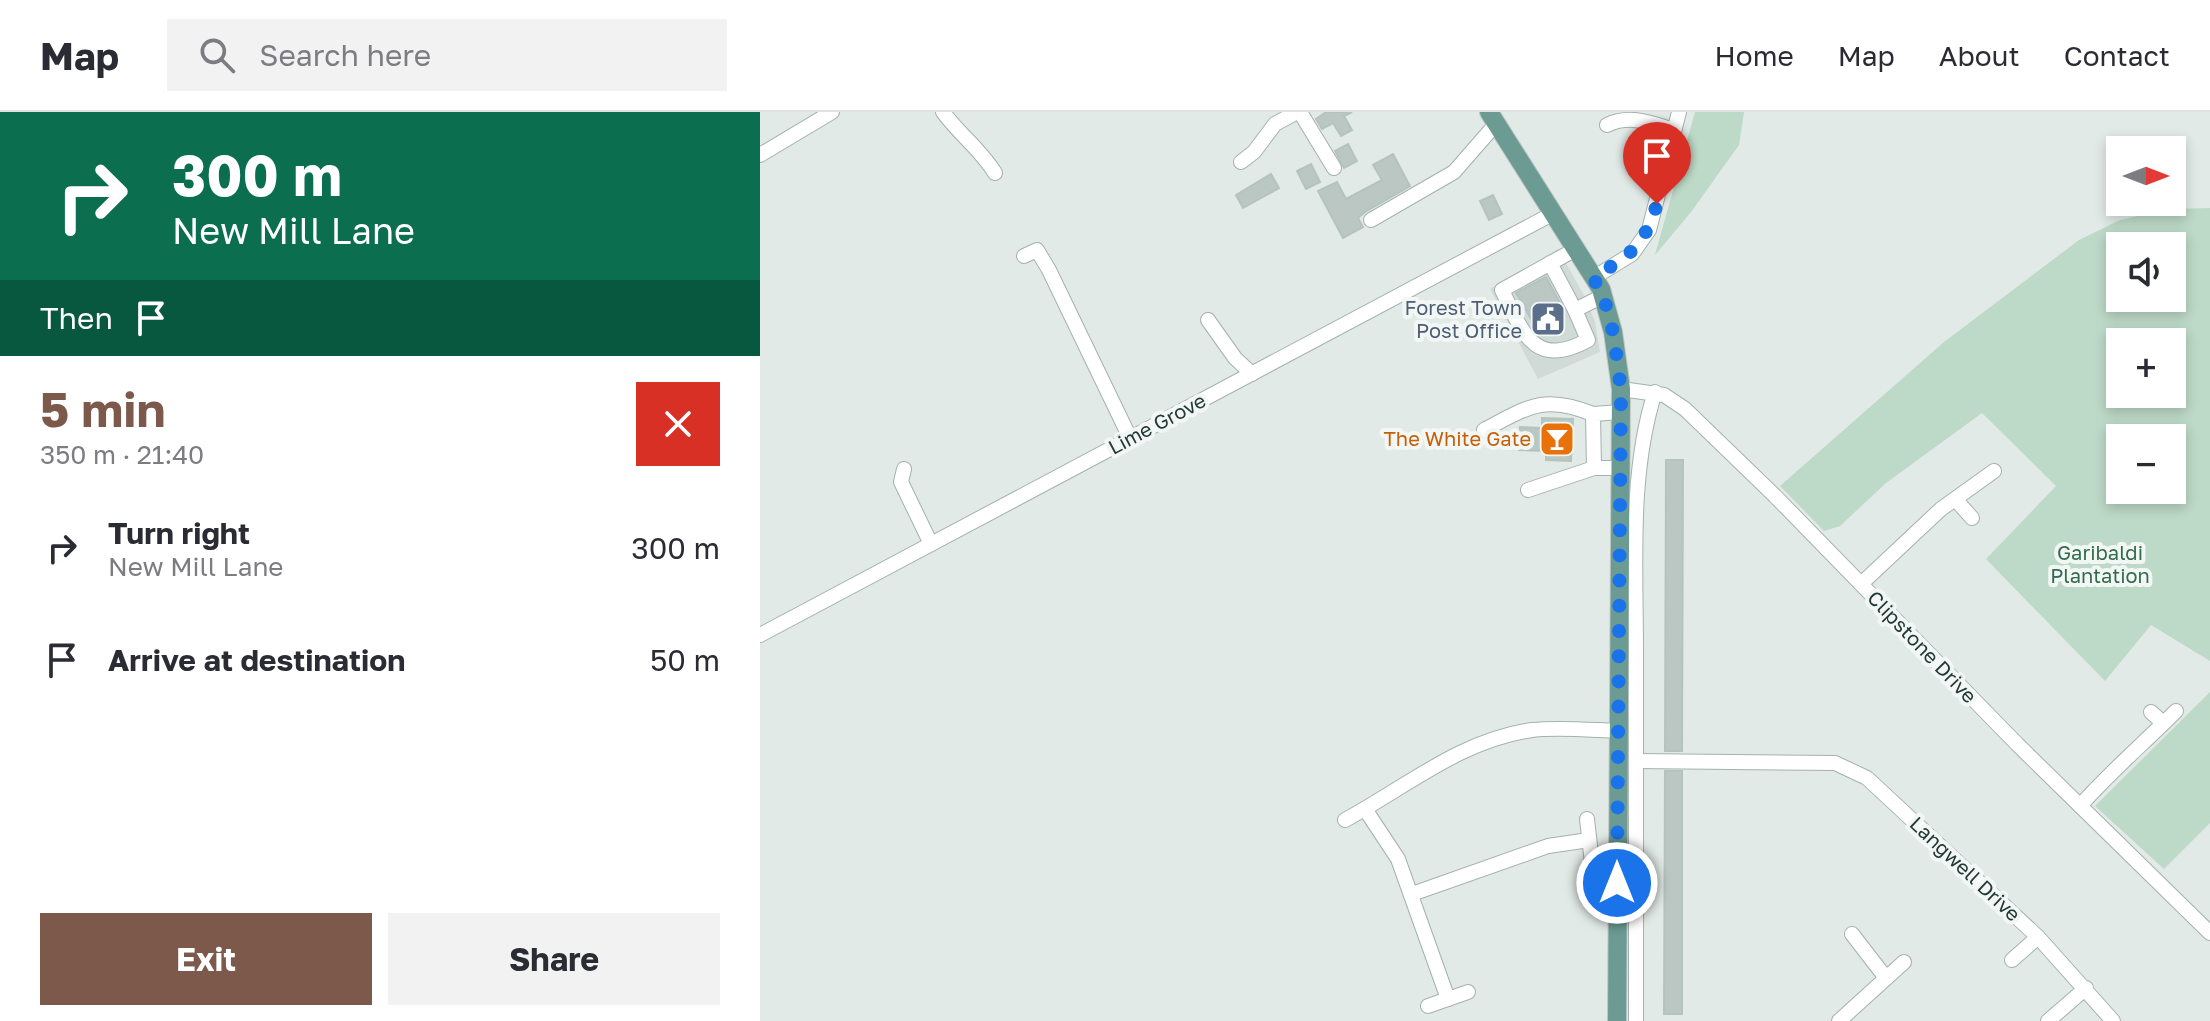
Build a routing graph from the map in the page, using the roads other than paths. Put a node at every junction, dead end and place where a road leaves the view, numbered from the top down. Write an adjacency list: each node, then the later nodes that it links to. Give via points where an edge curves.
1 (832, 112): 8 (street)
2 (943, 112): 11 (street)
3 (1298, 112): 9 (street, via 1275,124); 10 (street)
4 (1679, 112): 7 (street)
5 (1492, 118): 12 (main road); 13 (street, via 1454,172)
6 (1607, 125): 7 (street, via 1631,119)
7 (1674, 130): 17 (street, via 1649,230 1632,254)
8 (760, 155)
9 (1241, 162)
10 (1334, 168)
11 (995, 173)
12 (1554, 213): 14 (main road); 21 (street, Lime Grove)
13 (1371, 220)
14 (1576, 249): 16 (street); 17 (main road)
15 (1024, 256): 27 (street, via 1037,250 1049,270)
16 (1550, 263): 19 (street); 19 (street, via 1502,290 1511,309 1537,345 1553,353 1588,340)
17 (1593, 278): 18 (main road)
18 (1603, 296): 19 (street); 22 (main road)
19 (1575, 310)
20 (1208, 320): 21 (street)
21 (1252, 374): 27 (street, Lime Grove)
22 (1621, 389): 23 (street, Clipstone Drive); 24 (main road)
23 (1655, 392): 36 (street, Clipstone Drive, via 1685,409); 42 (street, via 1639,464)
24 (1621, 412): 25 (street); 29 (main road)
25 (1593, 414): 26 (street, via 1543,403); 28 (street)
26 (1484, 430)
27 (1130, 438): 35 (street, Lime Grove)
28 (1594, 468): 29 (street); 32 (street)
29 (1620, 468): 41 (main road)
30 (904, 469): 35 (street, via 901,482)
31 (1994, 471): 33 (street)
32 (1528, 490)
33 (1956, 500): 34 (street); 36 (street)
34 (1972, 518)
35 (931, 544): 37 (street, Lime Grove)
36 (1861, 584): 43 (street, Clipstone Drive)
37 (760, 635)
38 (2176, 711): 40 (street)
39 (2151, 712): 40 (street)
40 (2163, 723): 43 (street)
41 (1618, 731): 44 (street, via 1544,729 1507,736 1451,756); 60 (main road)
42 (1636, 761): 52 (street, Langwell Drive, via 1835,763 1867,778); 61 (street)
43 (2080, 806): 50 (street, Clipstone Drive)
44 (1365, 809): 46 (street); 49 (street, via 1398,859)
45 (1587, 819): 47 (street)
46 (1345, 820)
47 (1589, 840): 48 (street); 49 (street, via 1548,846)
48 (1594, 881)
49 (1412, 894): 58 (street)
50 (2208, 926)
51 (1852, 934): 55 (street)
52 (2038, 937): 53 (street); 56 (street, Langwell Drive)
53 (2012, 960)
54 (1904, 962): 55 (street)
55 (1886, 978): 62 (street)
56 (2086, 988): 63 (street); 64 (street, Langwell Drive)
57 (1468, 992): 58 (street)
58 (1448, 999): 59 (street)
59 (1428, 1006)
60 (1617, 1021)
61 (1636, 1021)
62 (1839, 1021)
63 (2048, 1021)
64 (2113, 1021)

